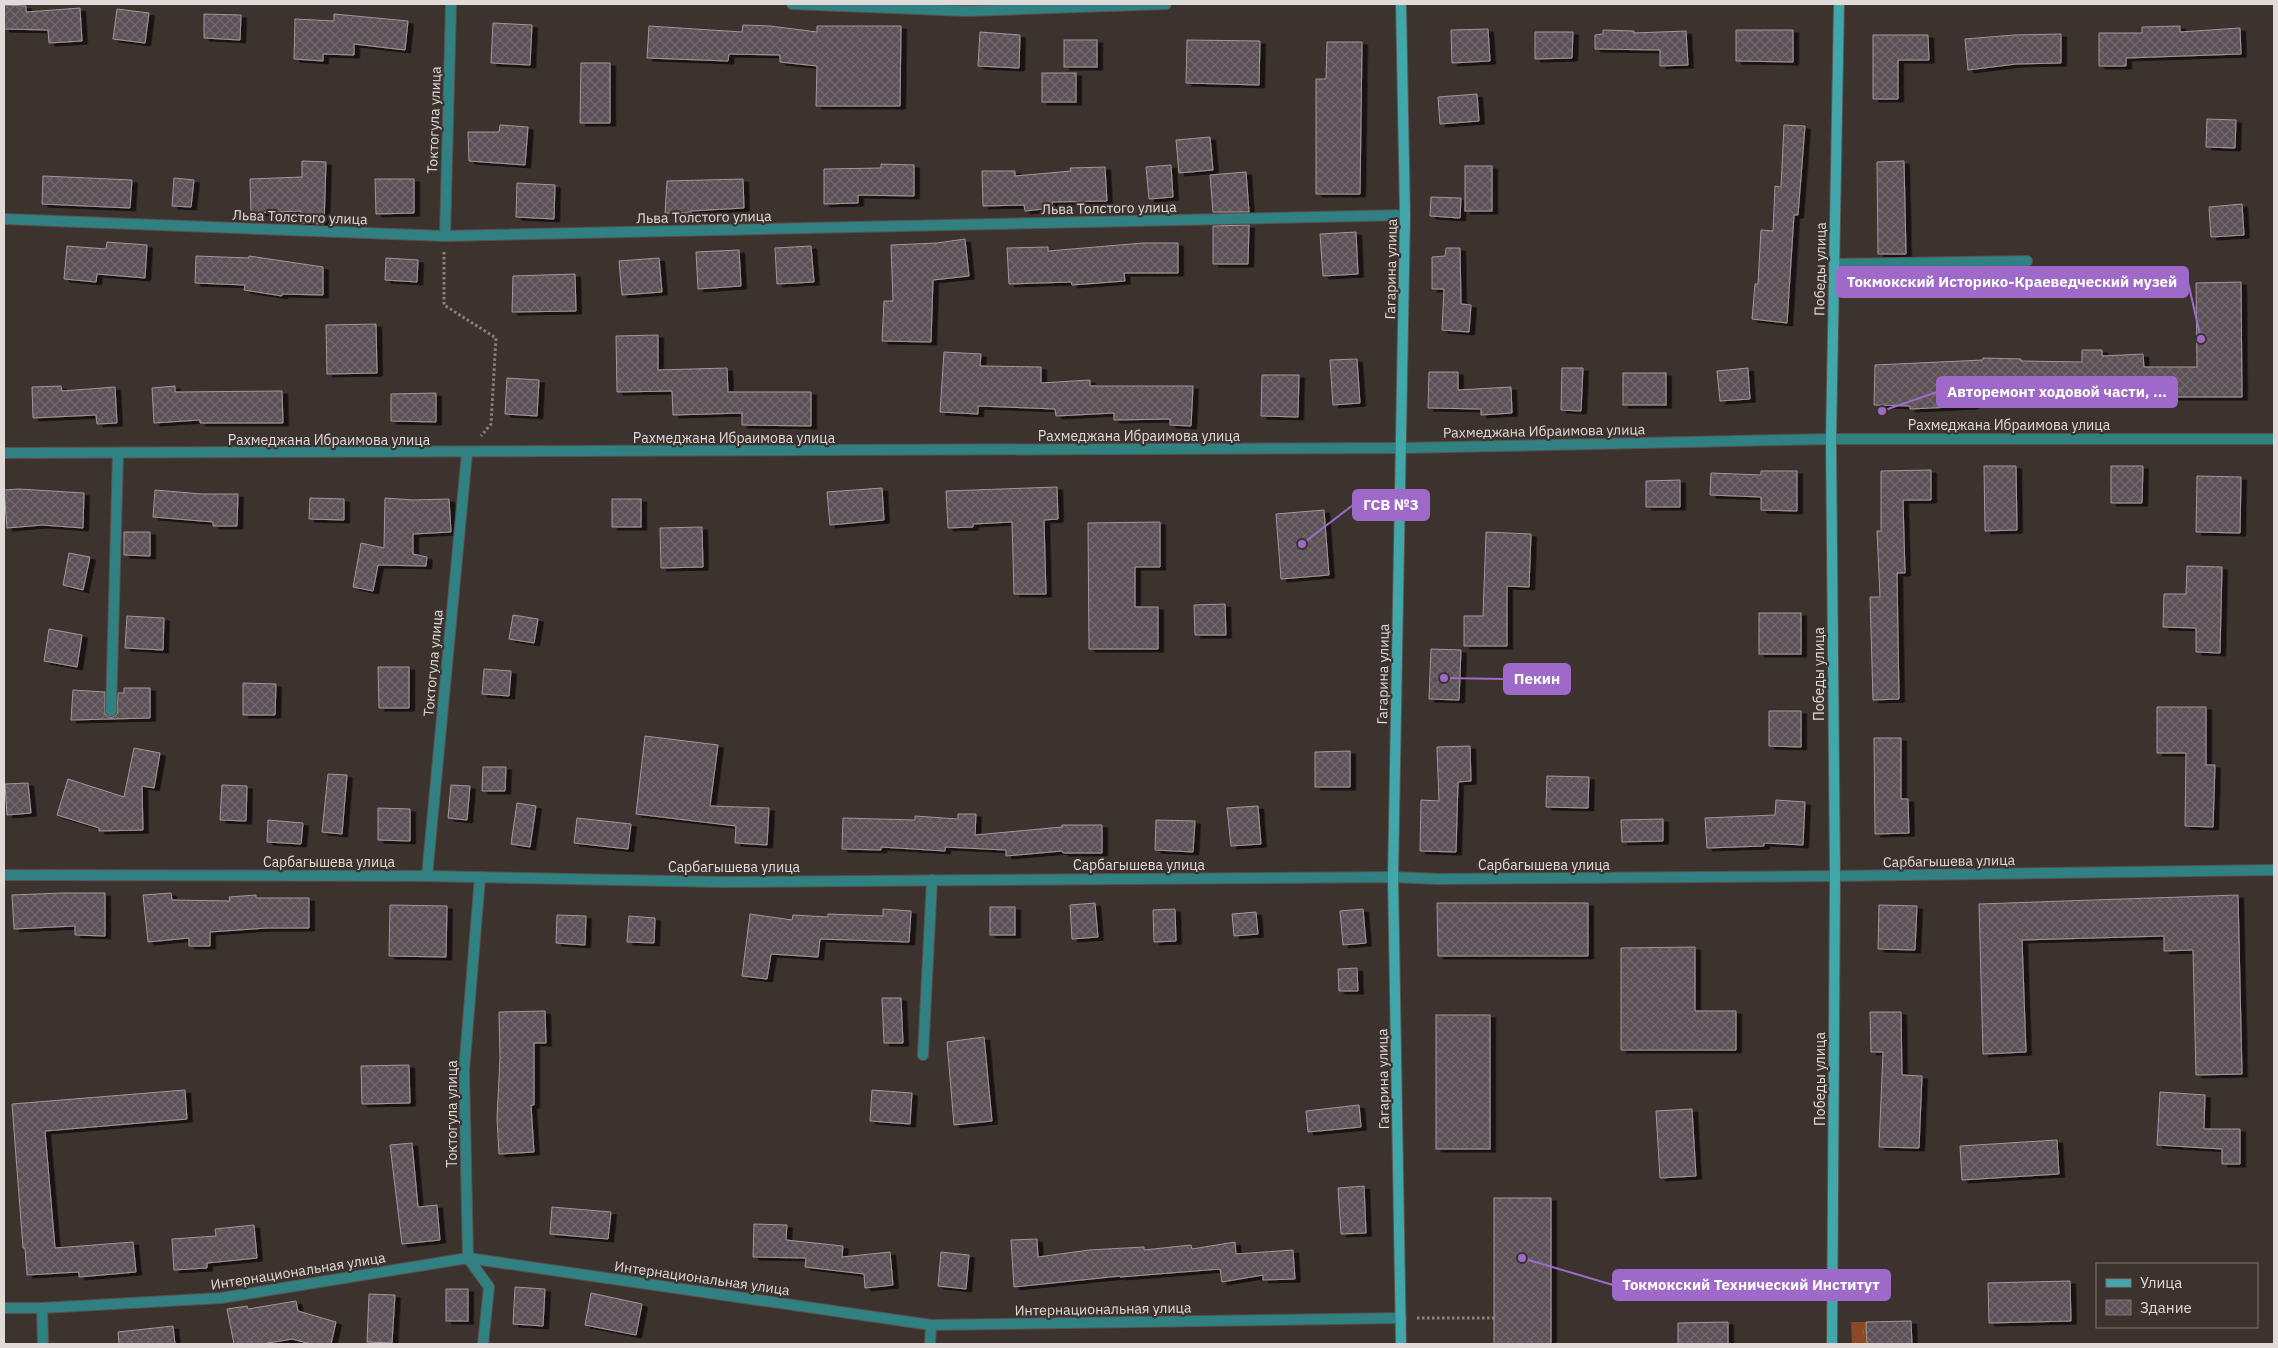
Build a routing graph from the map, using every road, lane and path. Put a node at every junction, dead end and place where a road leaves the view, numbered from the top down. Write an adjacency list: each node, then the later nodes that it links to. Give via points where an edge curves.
1 (451, 4): 8 (street, Токтогула улица)
2 (792, 4): 3 (street, via 967,11)
3 (1166, 4)
4 (1401, 4): 6 (main road, Гагарина улица)
5 (1839, 4): 10 (main road, Победы улица)
6 (1405, 215): 8 (street, Льва Толстого улица); 13 (main road, Гагарина улица)
7 (4, 219): 8 (street, Льва Толстого улица)
8 (445, 236): 14 (path, via 444,305 496,338 491,424)
9 (2027, 261): 10 (street)
10 (1834, 264): 11 (main road, Победы улица)
11 (1831, 439): 12 (street, Рахмеджана Ибраимова улица); 13 (street, Рахмеджана Ибраимова улица); 21 (main road, Победы улица)
12 (2274, 440)
13 (1401, 448): 14 (street, Рахмеджана Ибраимова улица); 22 (main road, Гагарина улица)
14 (466, 453): 16 (street, Рахмеджана Ибраимова улица); 20 (street, Токтогула улица)
15 (4, 454): 16 (street, Рахмеджана Ибраимова улица)
16 (118, 454): 17 (street)
17 (111, 711)
18 (2274, 870): 21 (street, Сарбагышева улица)
19 (4, 875): 20 (street, Сарбагышева улица)
20 (427, 876): 23 (street, Сарбагышева улица)
21 (1835, 876): 22 (street, Сарбагышева улица); 36 (main road, Победы улица)
22 (1393, 877): 24 (street, Сарбагышева улица); 29 (main road, Гагарина улица)
23 (480, 878): 24 (street, Сарбагышева улица, via 722,882); 26 (street, Токтогула улица, via 464,1071)
24 (932, 880): 25 (street)
25 (923, 1055)
26 (468, 1258): 28 (street, Интернациональная улица, via 221,1298); 31 (street, Интернациональная улица); 33 (street, via 489,1287)
27 (4, 1308): 28 (street, Интернациональная улица)
28 (42, 1308): 32 (street)
29 (1400, 1318): 30 (path); 31 (street, Интернациональная улица); 35 (main road, Гагарина улица)
30 (1494, 1318)
31 (931, 1325): 34 (street)
32 (43, 1344)
33 (483, 1344)
34 (930, 1344)
35 (1401, 1344)
36 (1832, 1344)

